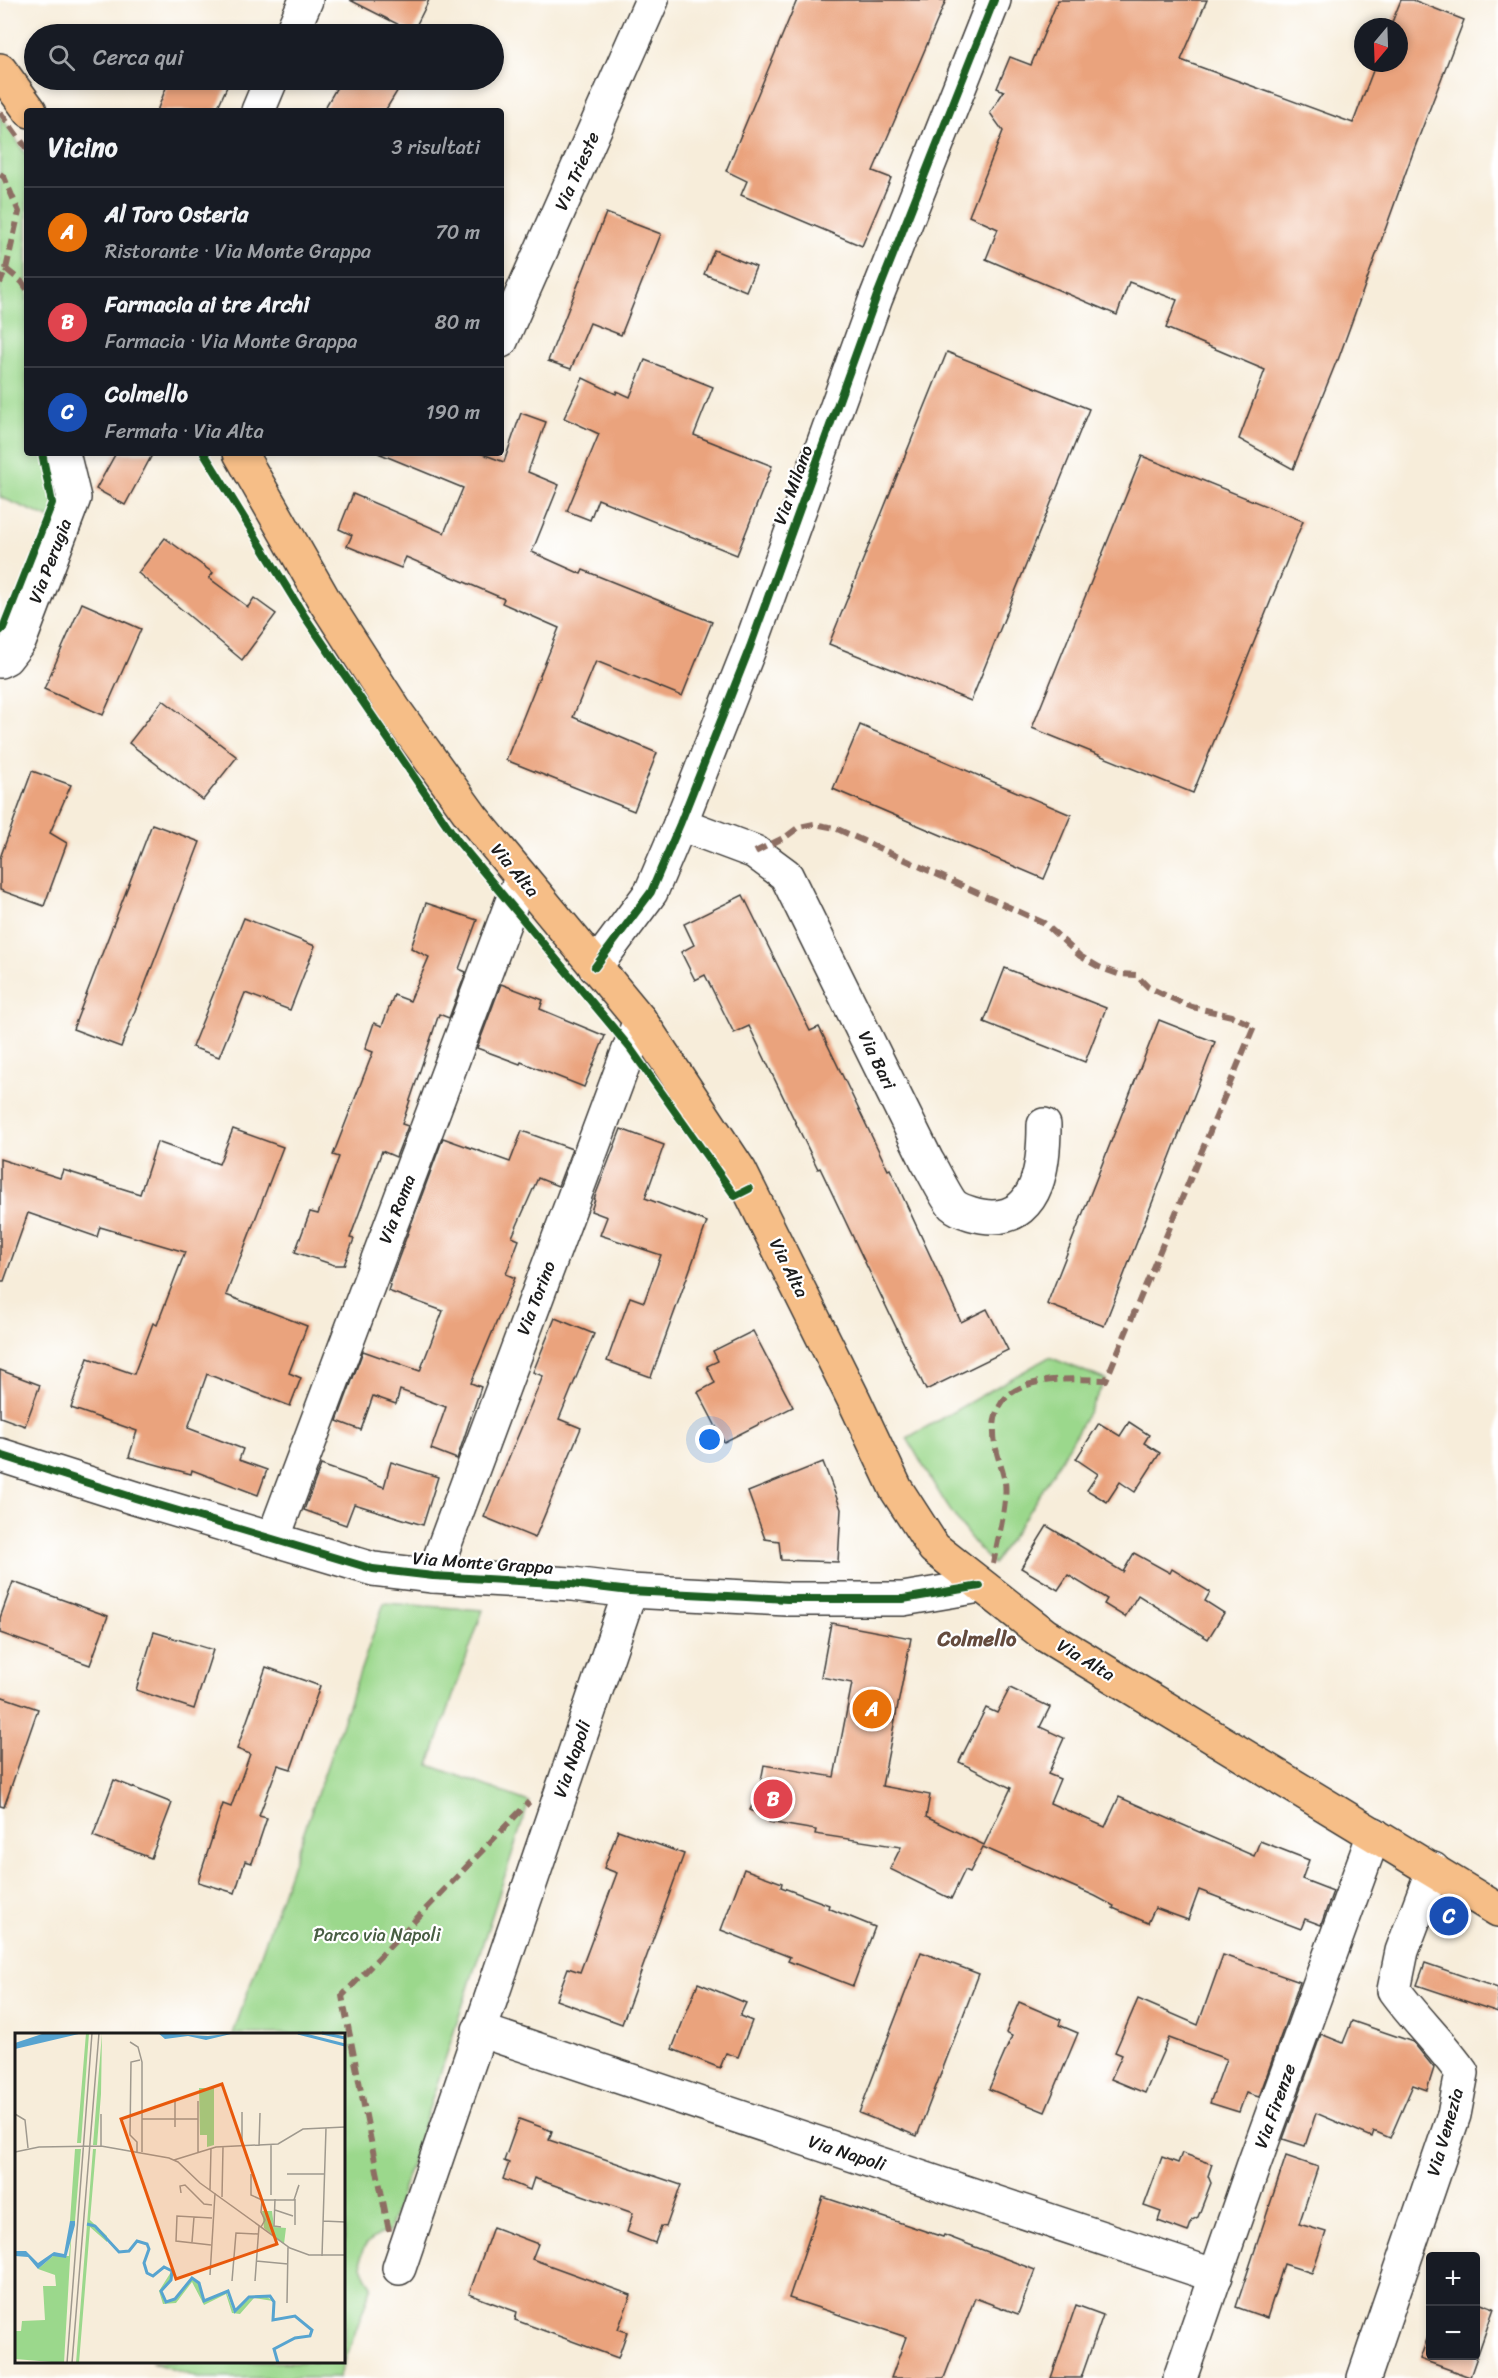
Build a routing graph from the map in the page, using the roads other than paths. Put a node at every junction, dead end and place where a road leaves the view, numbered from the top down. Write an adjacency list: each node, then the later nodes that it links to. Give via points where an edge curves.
1 (306, 0): 4 (street)
2 (652, 0): 9 (street, Via Trieste)
3 (994, 0): 13 (street, Via Milano, via 876,298 750,648)
4 (295, 24)
5 (0, 70): 7 (main road)
6 (267, 90): 8 (street)
7 (28, 108)
8 (259, 108)
9 (504, 334)
10 (64, 456): 12 (street, Via Perugia, via 74,498 20,639)
11 (242, 456): 14 (main road, Via Alta, via 324,600 394,709)
12 (0, 661)
13 (680, 824): 15 (street, Via Milano, via 651,892); 17 (street, Via Bari, via 755,852 786,876 927,1161 953,1205 981,1217 1000,1217 1018,1210 1036,1188 1044,1155)
14 (521, 878): 15 (main road, Via Alta); 19 (street, Via Roma)
15 (595, 967): 16 (main road, Via Alta)
16 (640, 1020): 20 (street, Via Torino); 21 (main road, Via Alta, via 740,1171 896,1489 934,1548)
17 (1044, 1125)
18 (0, 1455): 19 (street, Via Monte Grappa)
19 (273, 1539): 20 (street, Via Monte Grappa, via 373,1569)
20 (433, 1576): 22 (street, Via Monte Grappa)
21 (980, 1586): 22 (street, Via Monte Grappa, via 903,1599 787,1599); 23 (main road, Via Alta, via 1045,1635)
22 (630, 1591): 26 (street, Via Napoli)
23 (1374, 1834): 24 (main road, Via Alta); 28 (street, Via Firenze)
24 (1433, 1869): 25 (main road, Via Alta); 30 (street, Via Venezia, via 1402,1951 1394,1990 1462,2073 1454,2115)
25 (1498, 1910)
26 (479, 2030): 27 (street, Via Napoli); 28 (street, Via Napoli)
27 (399, 2268)
28 (1216, 2276): 29 (street, Via Firenze)
29 (1180, 2378)
30 (1364, 2378)

